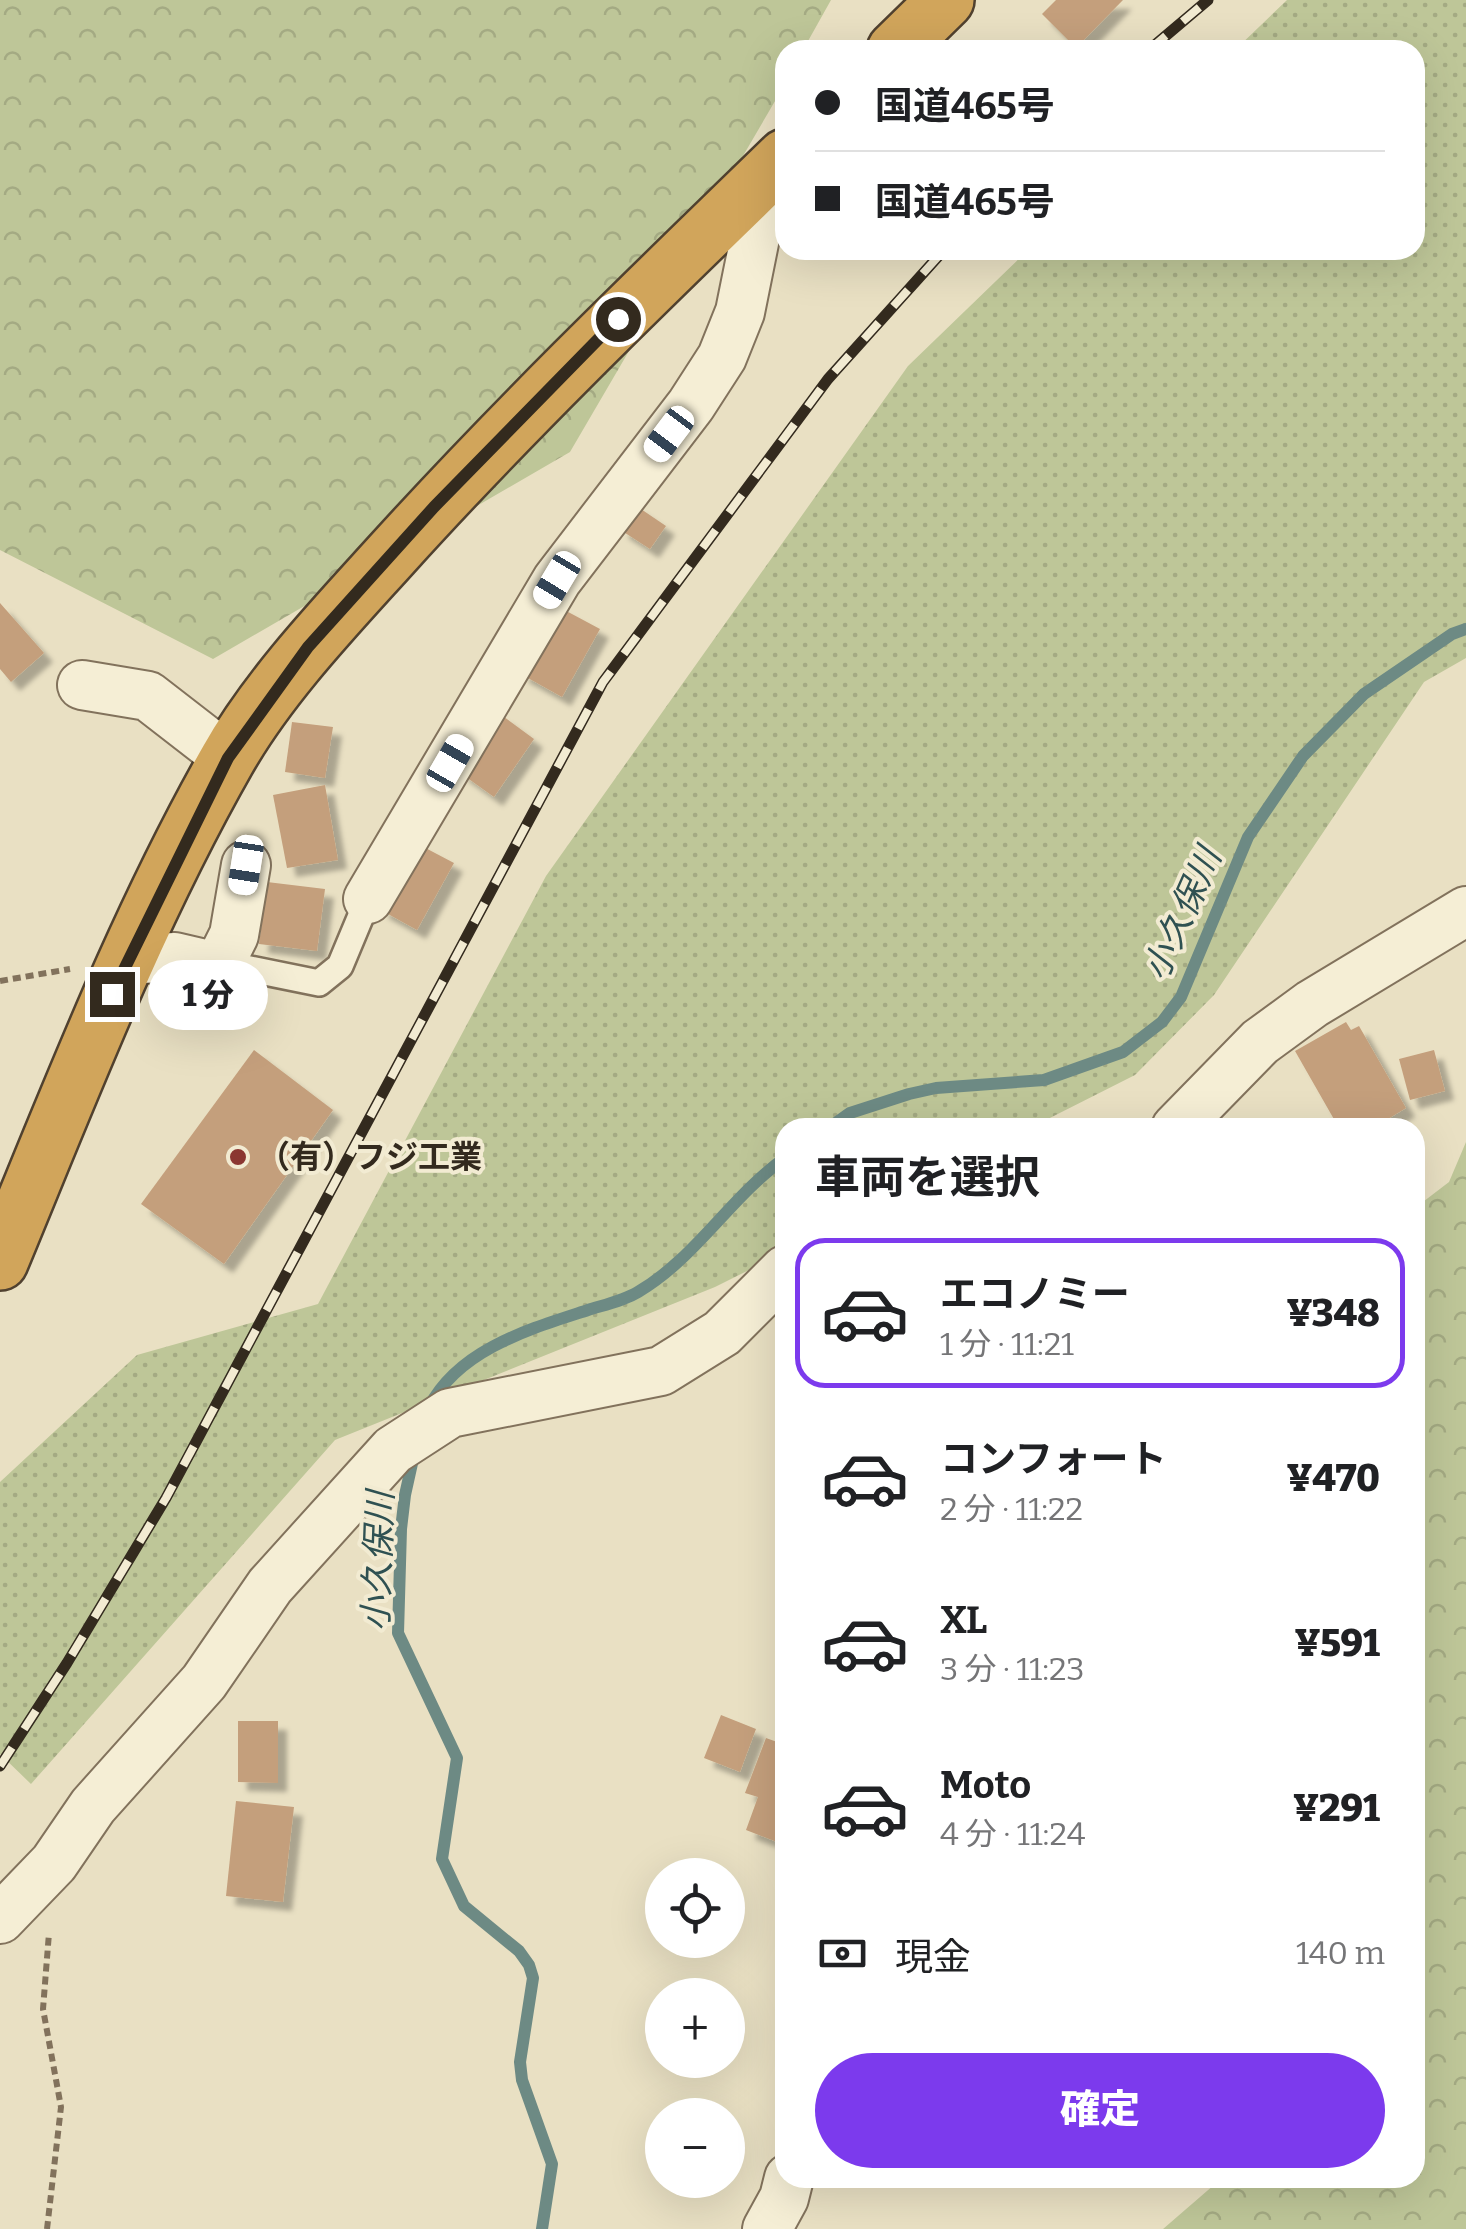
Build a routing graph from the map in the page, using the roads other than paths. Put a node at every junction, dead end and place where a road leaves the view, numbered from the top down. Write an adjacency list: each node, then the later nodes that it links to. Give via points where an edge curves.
1 (946, 0): 2 (highway)
2 (905, 40)
3 (775, 167): 6 (highway, via 434,507 308,647)
4 (775, 173): 8 (street, via 722,357 557,580)
5 (82, 685): 6 (street, via 148,696)
6 (228, 758): 10 (highway)
7 (246, 865): 11 (street, via 234,935)
8 (368, 899): 11 (lane, via 340,966 319,983)
9 (1466, 911): 12 (street, via 1312,1004)
10 (126, 960): 11 (street); 13 (highway)
11 (220, 963)
12 (1179, 1118)
13 (0, 1262)
14 (775, 1280): 15 (street, via 722,1333 661,1370 450,1412 392,1450 270,1586 204,1682)
15 (0, 1919)
16 (786, 2188): 17 (street)
17 (767, 2229)

